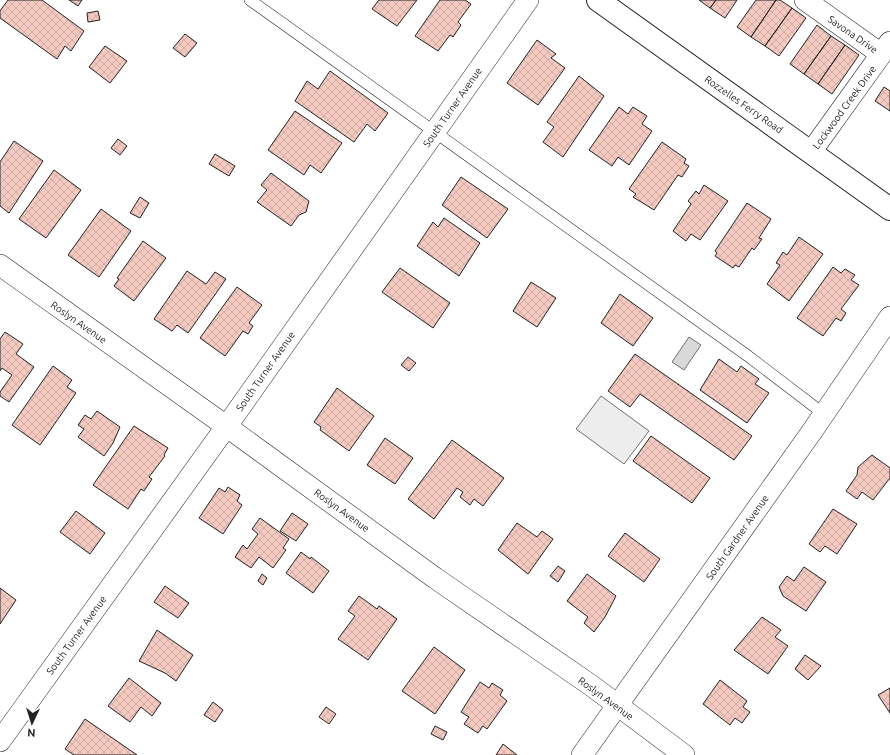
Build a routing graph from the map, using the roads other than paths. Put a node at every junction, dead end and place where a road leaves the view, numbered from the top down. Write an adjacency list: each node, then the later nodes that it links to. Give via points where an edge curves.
1 (250, 0): 6 (lane)
2 (528, 0): 6 (street, South Turner Avenue)
3 (598, 0): 7 (street, Rozzelles Ferry Road)
4 (805, 0): 5 (street, Savona Drive)
5 (886, 48): 7 (street, Lockwood Creek Drive)
6 (434, 132): 11 (lane); 12 (street, South Turner Avenue)
7 (812, 152): 8 (street, Rozzelles Ferry Road)
8 (890, 209)
9 (0, 266): 12 (street, Roslyn Avenue)
10 (890, 316): 11 (street, South Gardner Avenue)
11 (824, 414): 13 (street, South Gardner Avenue)
12 (226, 426): 13 (street, Roslyn Avenue); 14 (street, South Turner Avenue)
13 (617, 706): 15 (street, South Gardner Avenue); 16 (street, Roslyn Avenue)
14 (0, 741)
15 (582, 755)
16 (684, 755)

